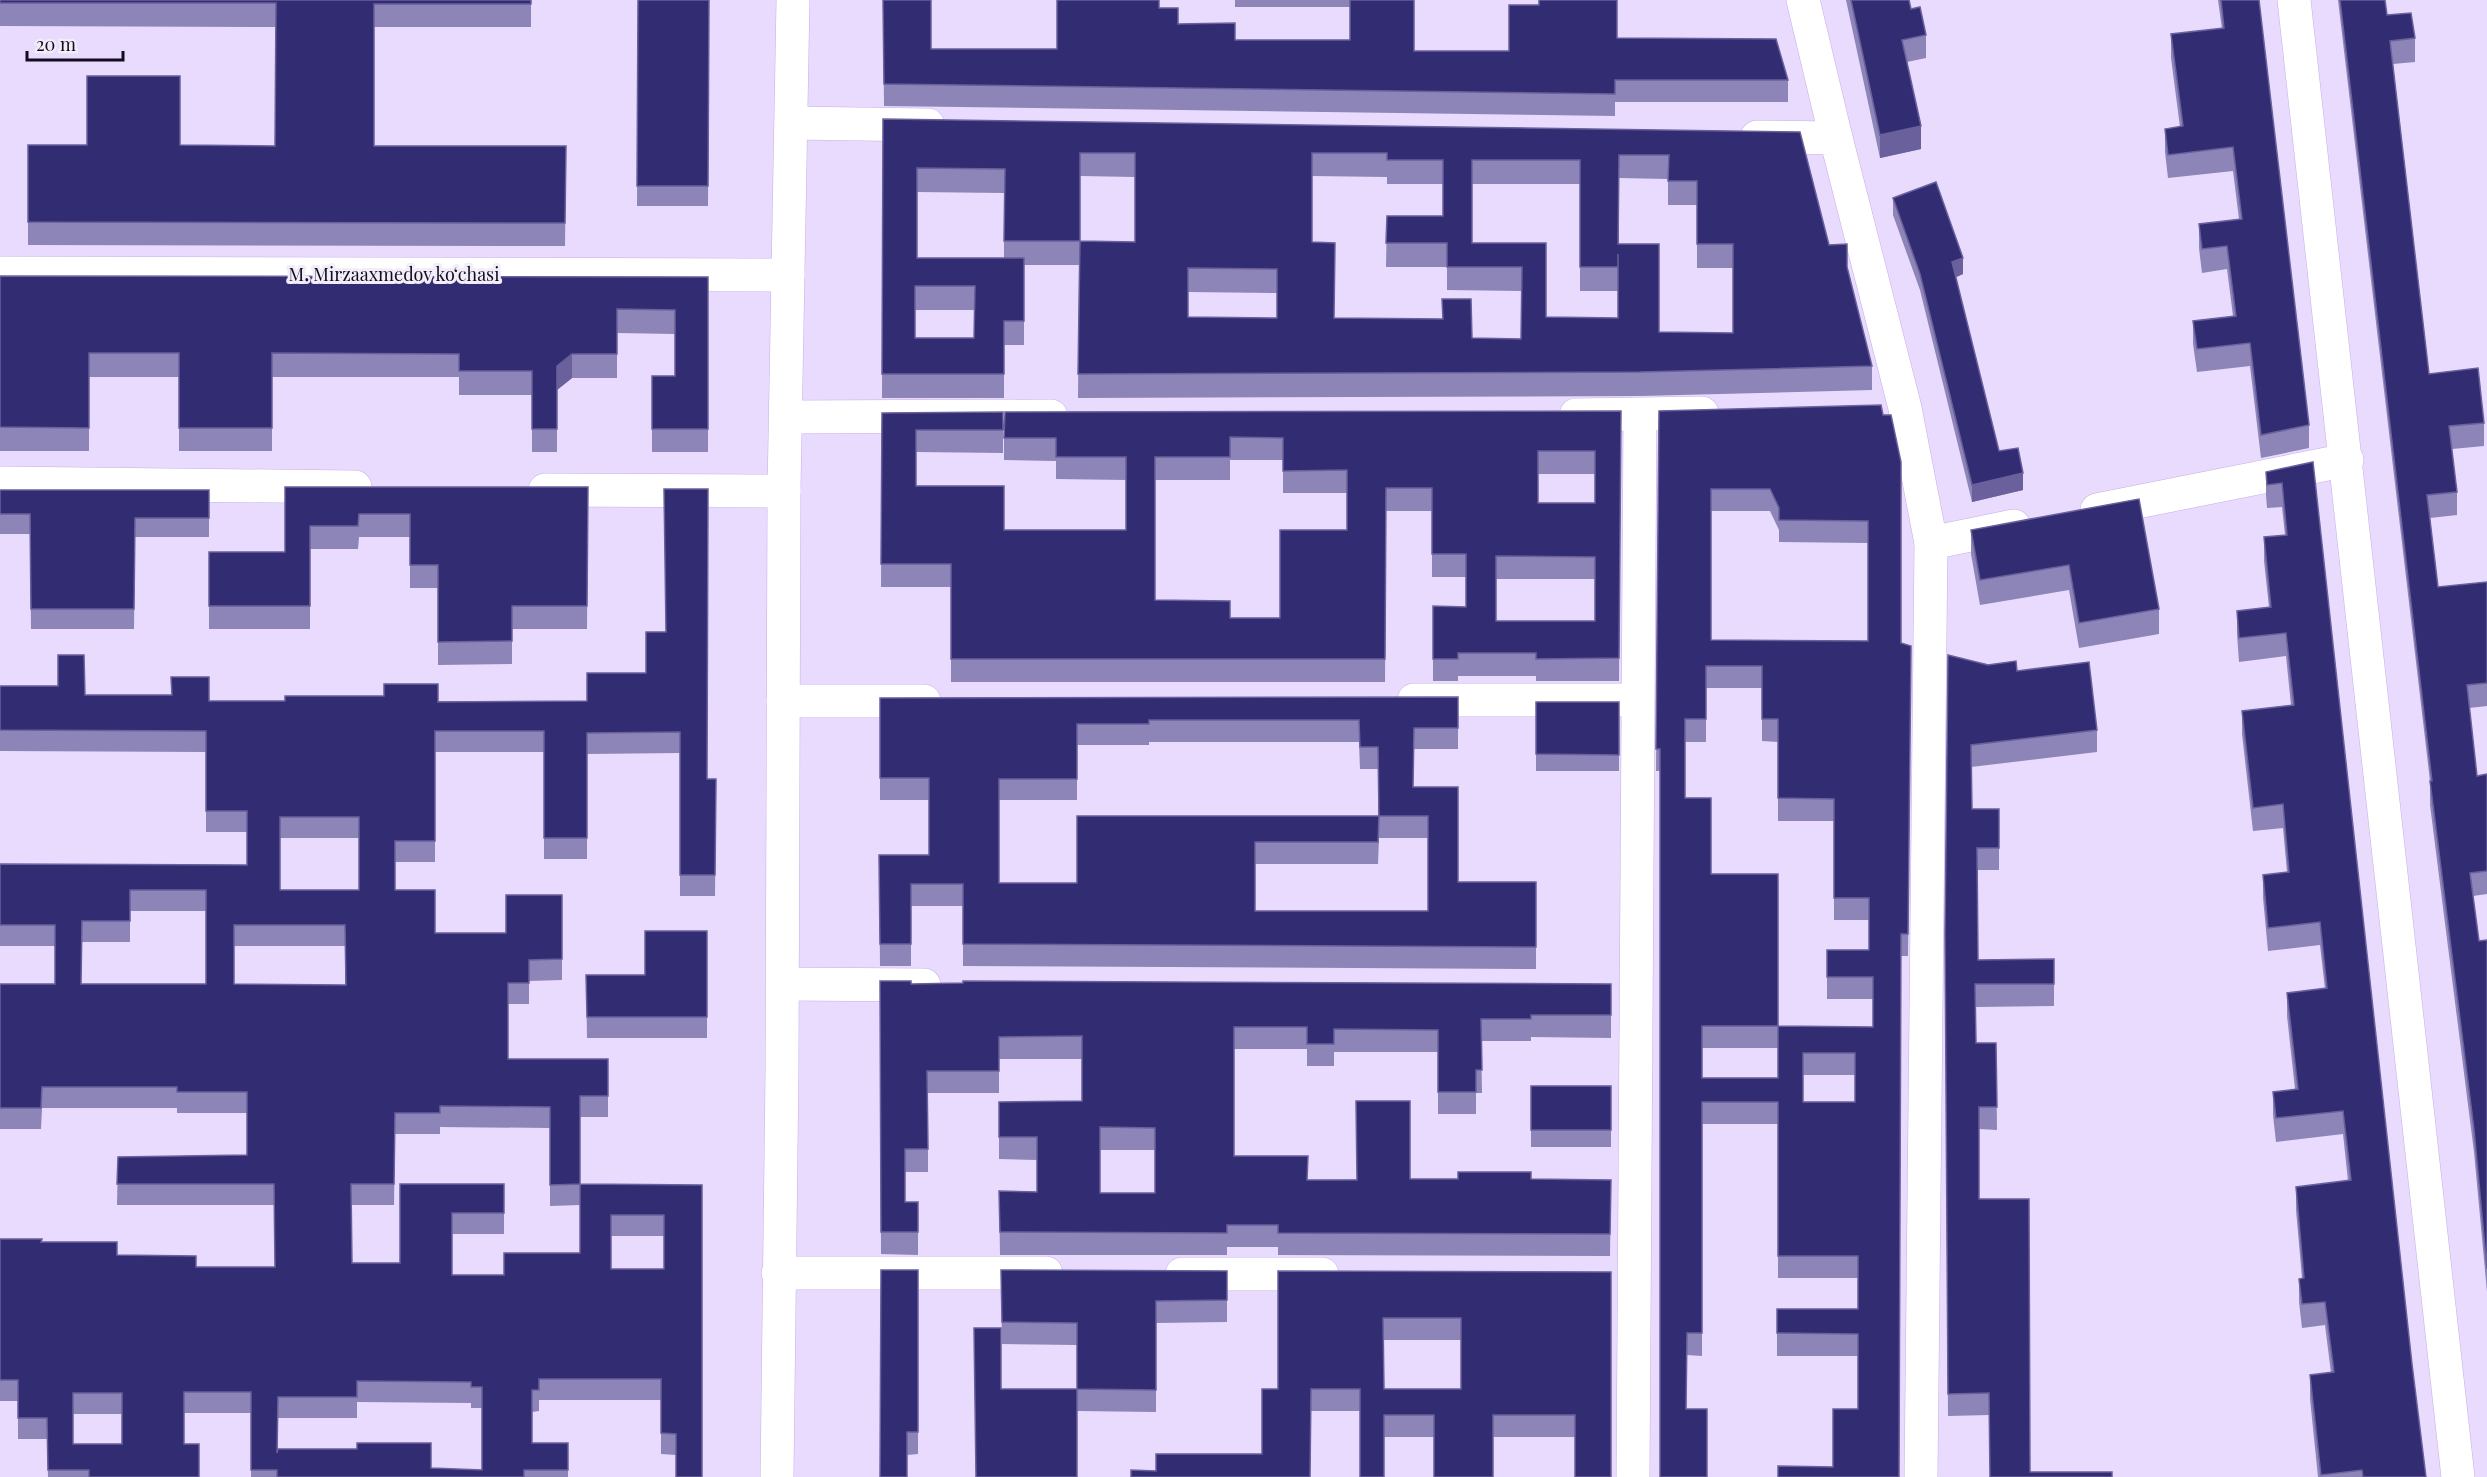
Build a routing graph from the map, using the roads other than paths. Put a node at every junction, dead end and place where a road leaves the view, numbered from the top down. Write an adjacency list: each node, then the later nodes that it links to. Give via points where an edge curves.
1 (793, 0): 4 (street)
2 (1803, 0): 7 (street)
3 (2294, 0): 17 (street)
4 (792, 123): 5 (street); 9 (street)
5 (958, 126)
6 (1729, 136): 7 (street)
7 (1836, 138): 10 (street)
8 (0, 273): 9 (street, M. Mirzaaxmedov koʻchasi)
9 (788, 275): 16 (street)
10 (1905, 408): 11 (street); 22 (street)
11 (1870, 409)
12 (1732, 413): 14 (street)
13 (1545, 415): 14 (street)
14 (1640, 415): 24 (street)
15 (1083, 416): 16 (street)
16 (786, 417): 21 (street)
17 (2347, 460): 22 (street); 36 (street)
18 (0, 483): 19 (street)
19 (383, 488)
20 (515, 489): 21 (street)
21 (784, 491): 25 (street)
22 (1931, 543): 35 (street)
23 (1388, 700): 24 (street)
24 (1637, 700): 34 (street, via 1622,988 1621,1275)
25 (783, 701): 26 (street); 27 (street)
26 (949, 701)
27 (783, 984): 28 (street); 29 (street)
28 (951, 985)
29 (778, 1273): 30 (street); 33 (street)
30 (1075, 1273)
31 (1158, 1274): 32 (street)
32 (1348, 1274)
33 (777, 1477)
34 (1633, 1477)
35 (1921, 1477)
36 (2458, 1477)

